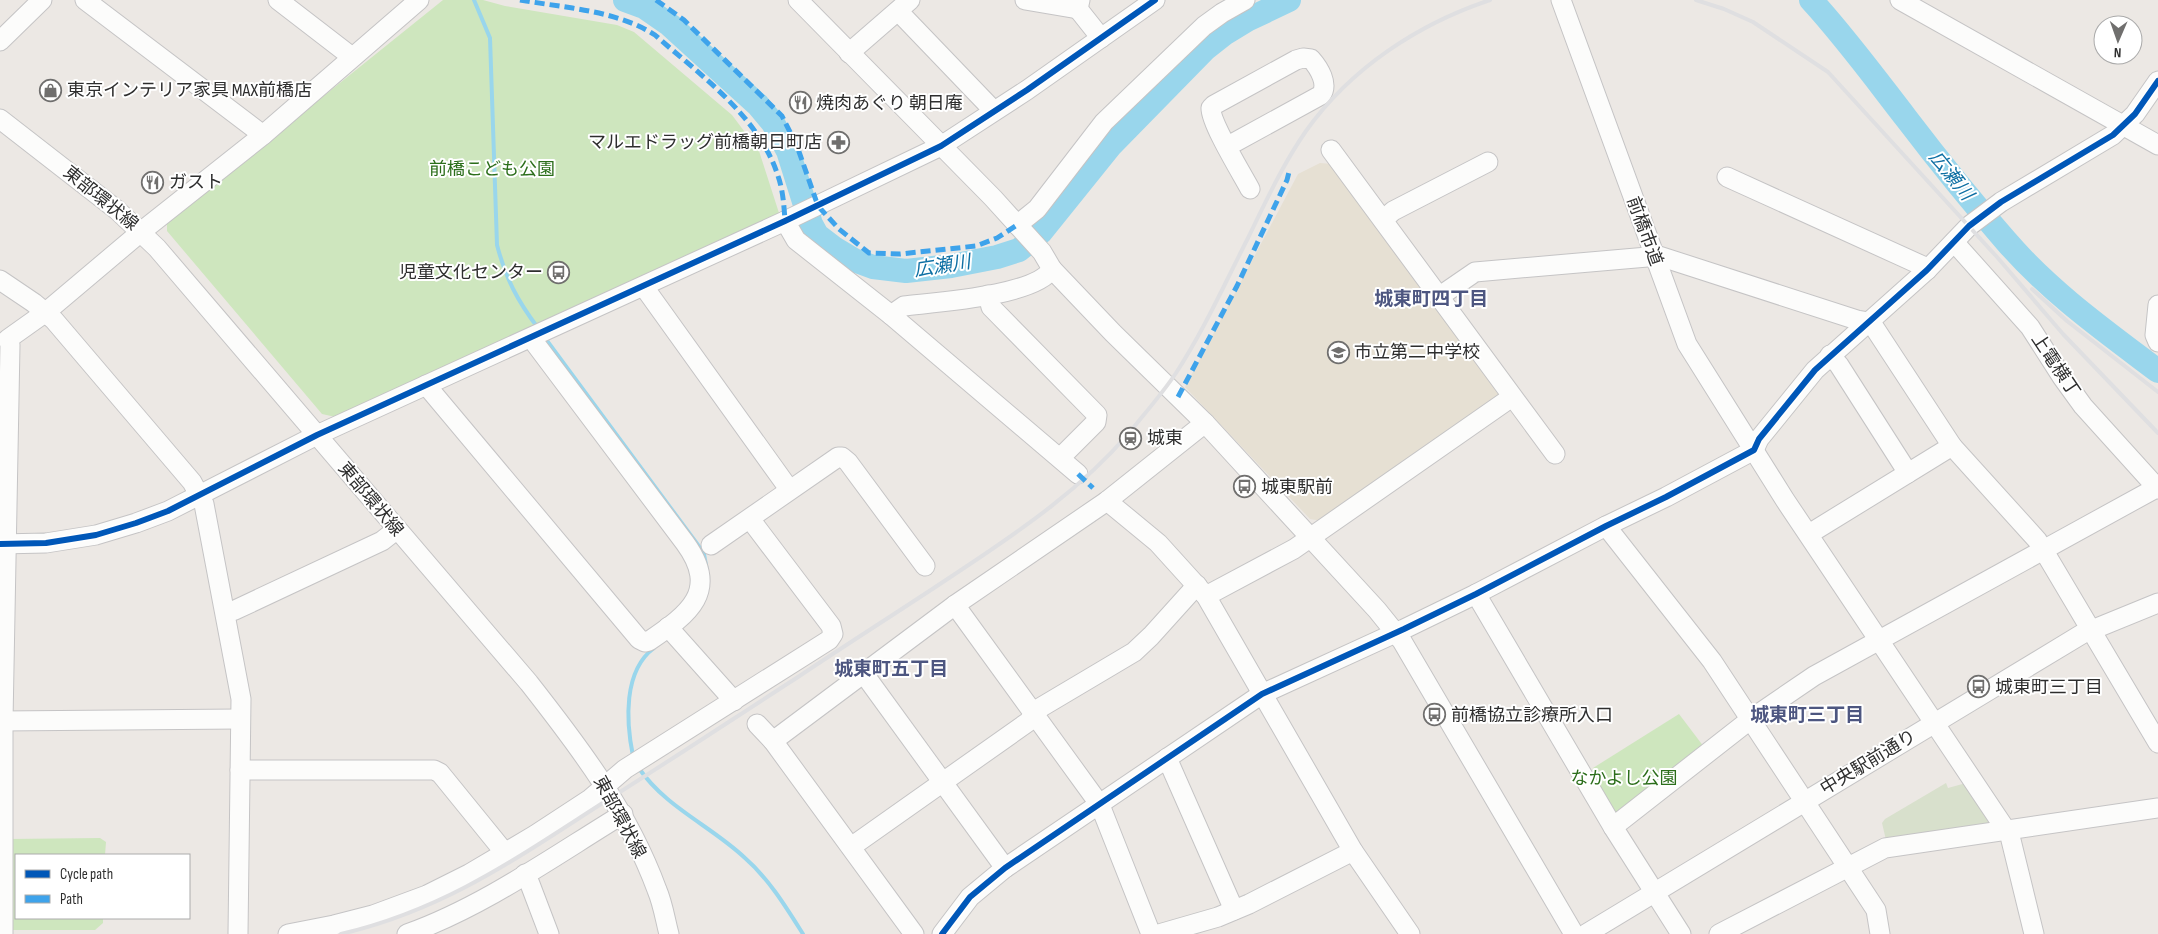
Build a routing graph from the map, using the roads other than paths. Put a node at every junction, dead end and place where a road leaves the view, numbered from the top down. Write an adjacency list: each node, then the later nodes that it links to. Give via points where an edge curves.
1 (42, 0): 14 (street)
2 (85, 0): 21 (street)
3 (278, 0): 16 (street)
4 (420, 0): 16 (street)
5 (798, 0): 15 (street)
6 (1025, 0): 11 (street)
7 (1155, 0): 13 (street)
8 (1245, 0): 31 (street, via 1204,26 1104,122)
9 (1562, 0): 34 (street, 前橋市道)
10 (1900, 0): 20 (street)
11 (1079, 4): 13 (street)
12 (904, 6): 15 (street); 18 (street)
13 (1102, 38): 18 (street)
14 (0, 41)
15 (849, 53): 23 (street)
16 (352, 57): 21 (street)
17 (2158, 81): 20 (street)
18 (994, 112): 23 (street)
19 (0, 119): 32 (street, 東部環状線)
20 (2125, 126): 22 (street); 33 (street, via 1992,208)
21 (263, 135): 32 (street)
22 (2158, 145)
23 (941, 146): 29 (street); 31 (street)
24 (1228, 146): 24 (street, via 1211,113 1214,105 1299,59 1311,59 1324,83 1321,95); 28 (street)
25 (1331, 150): 30 (street)
26 (1488, 162): 30 (street, via 1394,211)
27 (1727, 177): 36 (street)
28 (1250, 189)
29 (789, 220): 38 (street); 43 (street, via 796,240)
30 (1383, 220): 40 (street)
31 (1020, 228): 35 (street, via 1042,252)
32 (142, 231): 42 (street); 52 (street, 東部環状線)
33 (1954, 242): 36 (street); 59 (street, 上電横丁, via 2030,327 2083,406)
34 (1654, 256): 40 (street, via 1475,272); 44 (street, via 1663,256); 54 (street, 前橋市道, via 1687,344)
35 (1052, 269): 39 (street, via 1047,277 1030,285); 51 (street)
36 (1927, 270): 44 (street)
37 (0, 280): 42 (street)
38 (644, 287): 45 (street); 60 (street)
39 (988, 295): 43 (street, via 904,306); 56 (street, via 991,307 1097,415 1096,422)
40 (1440, 296): 50 (street)
41 (2158, 305): 47 (street, via 2155,335)
42 (46, 312): 46 (street); 61 (street)
43 (891, 315): 56 (street)
44 (1869, 322): 48 (street); 53 (street)
45 (538, 334): 49 (street); 78 (street, via 695,557 700,577 695,601)
46 (4, 340): 68 (street, via 10,345)
47 (2158, 342)
48 (1830, 355): 54 (street, via 1759,439); 57 (street)
49 (426, 385): 52 (street); 78 (street, via 638,639 645,642)
50 (1512, 397): 55 (street); 67 (street)
51 (1205, 423): 62 (street); 67 (street)
52 (317, 435): 61 (street); 65 (street, 東部環状線)
53 (1952, 446): 57 (street); 70 (street)
54 (1754, 450): 64 (street, via 1666,498); 66 (street, 前橋市道)
55 (1555, 454)
56 (1060, 458): 58 (street)
57 (1908, 473): 66 (street)
58 (1078, 474)
59 (2157, 488): 70 (street)
60 (790, 489): 63 (street); 71 (street, via 842,457)
61 (200, 495): 68 (street, via 136,523 96,535 46,543); 76 (street)
62 (1107, 501): 72 (street, via 1158,543); 75 (street)
63 (750, 519): 69 (street); 83 (street, via 831,626 833,634 829,640)
64 (1606, 526): 73 (street); 86 (street, via 1712,661)
65 (396, 530): 76 (street, via 382,541); 95 (street, 東部環状線, via 528,683)
66 (1809, 534): 80 (street, 前橋市道)
67 (1310, 539): 72 (street); 79 (street)
68 (4, 544): 87 (street)
69 (711, 545)
70 (2044, 551): 77 (street); 80 (street)
71 (925, 566)
72 (1201, 590): 82 (street); 84 (street, via 1134,652)
73 (1476, 594): 79 (street); 101 (street)
74 (2158, 603): 77 (street, 中央駅前通り)
75 (955, 605): 81 (street); 84 (street)
76 (226, 612): 85 (street, via 241,699)
77 (2091, 629): 88 (street, 中央駅前通り); 91 (street)
78 (673, 633): 83 (street)
79 (1396, 633): 82 (street); 122 (street)
80 (1878, 640): 86 (street, via 1814,676); 88 (street, 前橋市道)
81 (864, 674): 90 (street); 94 (street)
82 (1262, 694): 92 (street); 104 (street)
83 (734, 701): 95 (street, via 643,757)
84 (1033, 715): 94 (street, via 1028,722); 97 (street)
85 (240, 719): 87 (street); 93 (street)
86 (1751, 719): 96 (street); 101 (street)
87 (1, 721): 100 (street)
88 (1934, 722): 96 (street, 中央駅前通り); 102 (street, 前橋市道)
89 (757, 724): 90 (street)
90 (773, 741): 103 (street)
91 (2158, 743)
92 (1167, 758): 97 (street); 110 (street)
93 (240, 770): 105 (street, via 434,770 440,773); 112 (street)
94 (944, 783): 103 (street); 107 (street)
95 (606, 785): 99 (street, 東部環状線); 105 (street)
96 (1805, 800): 106 (street); 109 (street, 中央駅前通り)
97 (1100, 805): 107 (street); 119 (street)
98 (2158, 808): 102 (street)
99 (623, 814): 108 (street); 116 (street, 東部環状線, via 658,890)
100 (1, 819): 111 (street, via 4,834)
101 (1613, 826): 109 (street)
102 (2005, 829): 106 (street, via 1885,848); 127 (street, 前橋市道, via 2012,840)
103 (851, 847): 117 (street)
104 (1353, 851): 110 (street); 121 (street)
105 (505, 853): 113 (street, via 409,902 353,921)
106 (1846, 866): 125 (street); 126 (street, via 1876,910)
107 (1005, 868): 118 (street, via 970,897)
108 (525, 874): 114 (street, via 452,915); 115 (street)
109 (1654, 892): 123 (street, 中央駅前通り); 124 (street)
110 (1234, 910): 120 (street)
111 (3, 934)
112 (238, 934)
113 (288, 934)
114 (407, 934)
115 (548, 934)
116 (669, 934)
117 (914, 934)
118 (942, 934)
119 (1151, 934)
120 (1159, 934)
121 (1410, 934)
122 (1574, 934)
123 (1586, 934)
124 (1681, 934)
125 (1719, 934)
126 (1880, 934)
127 (2034, 934)

